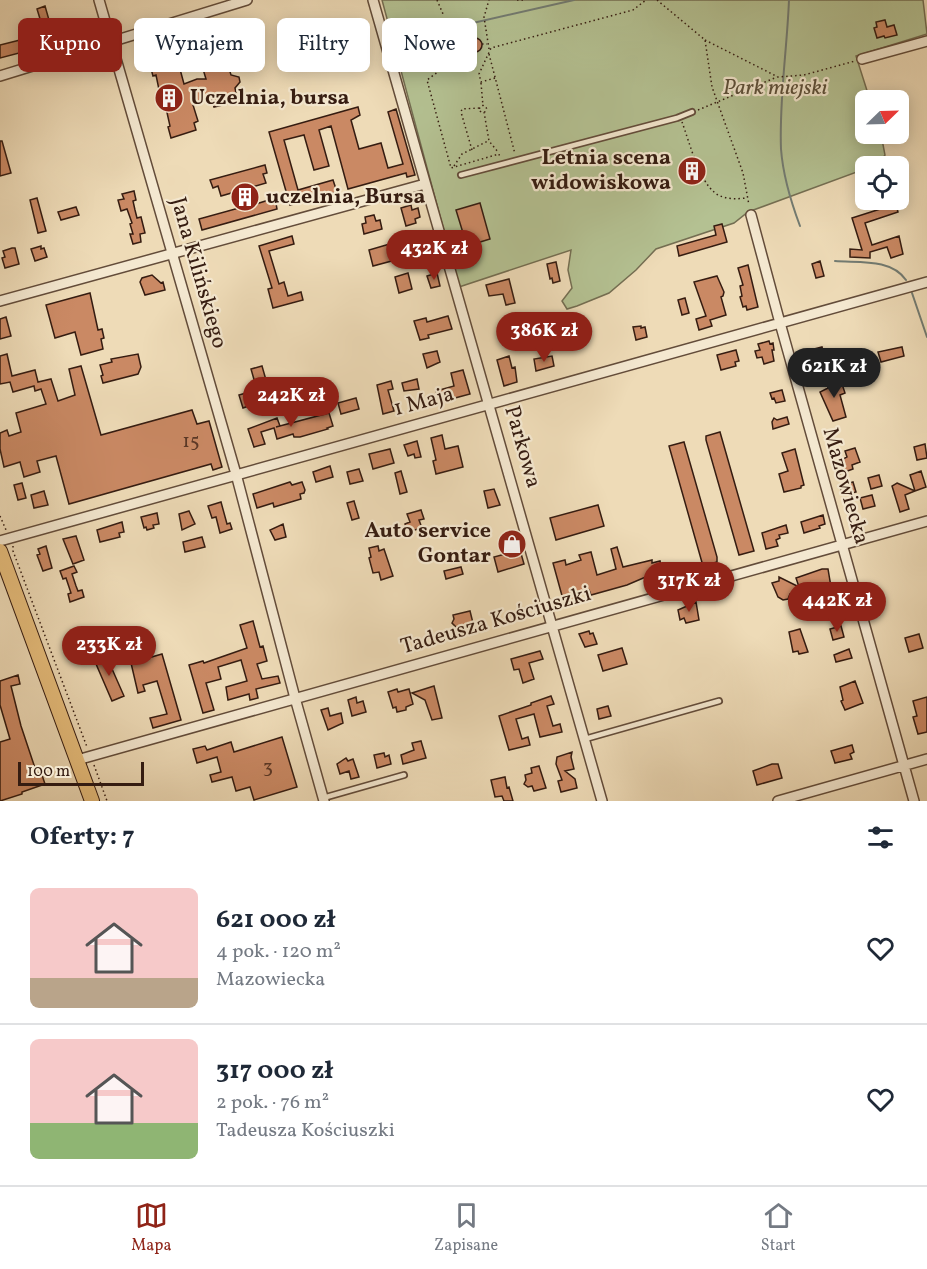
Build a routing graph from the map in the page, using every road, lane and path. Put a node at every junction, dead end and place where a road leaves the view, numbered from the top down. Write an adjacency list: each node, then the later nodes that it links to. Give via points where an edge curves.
1 (99, 0): 11 (street, Jana Kilińskiego)
2 (247, 0): 12 (street)
3 (373, 0): 39 (street, Parkowa)
4 (437, 0): 10 (path)
5 (489, 0): 15 (path, via 484,17)
6 (517, 0): 7 (path)
7 (526, 0)
8 (646, 0): 17 (path, via 633,10)
9 (657, 0): 13 (path)
10 (443, 14)
11 (105, 18)
12 (122, 39)
13 (705, 40): 23 (path); 26 (path)
14 (927, 41): 18 (street)
15 (488, 43): 16 (path); 17 (path)
16 (482, 44)
17 (489, 52): 24 (path); 25 (path, via 479,74)
18 (862, 59): 23 (path, via 789,78)
19 (18, 71): 22 (street)
20 (120, 72): 42 (street, Jana Kilińskiego)
21 (438, 72): 37 (path, via 427,80)
22 (0, 76)
23 (778, 77): 26 (path)
24 (495, 78): 25 (path); 35 (path)
25 (481, 82): 27 (path)
26 (717, 102): 30 (path); 40 (path)
27 (483, 105): 28 (path); 29 (path, via 487,109)
28 (480, 108): 29 (path); 33 (path, via 461,112)
29 (484, 112): 32 (path)
30 (692, 112): 31 (lane)
31 (680, 117): 35 (lane); 40 (path, via 704,179 715,193 732,199)
32 (489, 141): 33 (path); 34 (path)
33 (472, 150): 37 (path, via 462,154)
34 (499, 154): 36 (path); 37 (path)
35 (517, 160): 36 (lane)
36 (502, 164): 38 (lane)
37 (453, 167)
38 (461, 175)
39 (425, 184): 42 (street); 46 (street, Parkowa)
40 (748, 198): 41 (path)
41 (751, 215): 45 (street, Mazowiecka)
42 (172, 254): 44 (street); 47 (street, Jana Kilińskiego)
43 (927, 282): 45 (street, 1 Maja)
44 (0, 301)
45 (780, 323): 46 (street, 1 Maja); 53 (street, Mazowiecka)
46 (489, 404): 47 (street, 1 Maja); 55 (street, Parkowa)
47 (236, 474): 51 (street, 1 Maja); 56 (street, Jana Kilińskiego)
48 (0, 516): 50 (path)
49 (927, 521): 53 (street, Tadeusza Kościuszki)
50 (6, 531)
51 (0, 541)
52 (16, 543): 59 (path, via 13,551 86,745)
53 (842, 545): 55 (street, Tadeusza Kościuszki); 62 (street, Mazowiecka)
54 (0, 551): 61 (main road)
55 (553, 626): 56 (street, Tadeusza Kościuszki); 58 (street, Parkowa)
56 (295, 698): 59 (street, Tadeusza Kościuszki); 64 (street, Jana Kilińskiego)
57 (719, 701): 58 (lane)
58 (585, 739): 67 (street, Parkowa)
59 (96, 754): 61 (street, Tadeusza Kościuszki); 66 (path, via 94,766)
60 (927, 759): 62 (street)
61 (77, 760): 65 (main road)
62 (904, 765): 68 (street); 69 (street, Mazowiecka)
63 (404, 775): 64 (lane)
64 (324, 799)
65 (92, 801)
66 (107, 801)
67 (602, 801)
68 (778, 801)
69 (914, 801)

